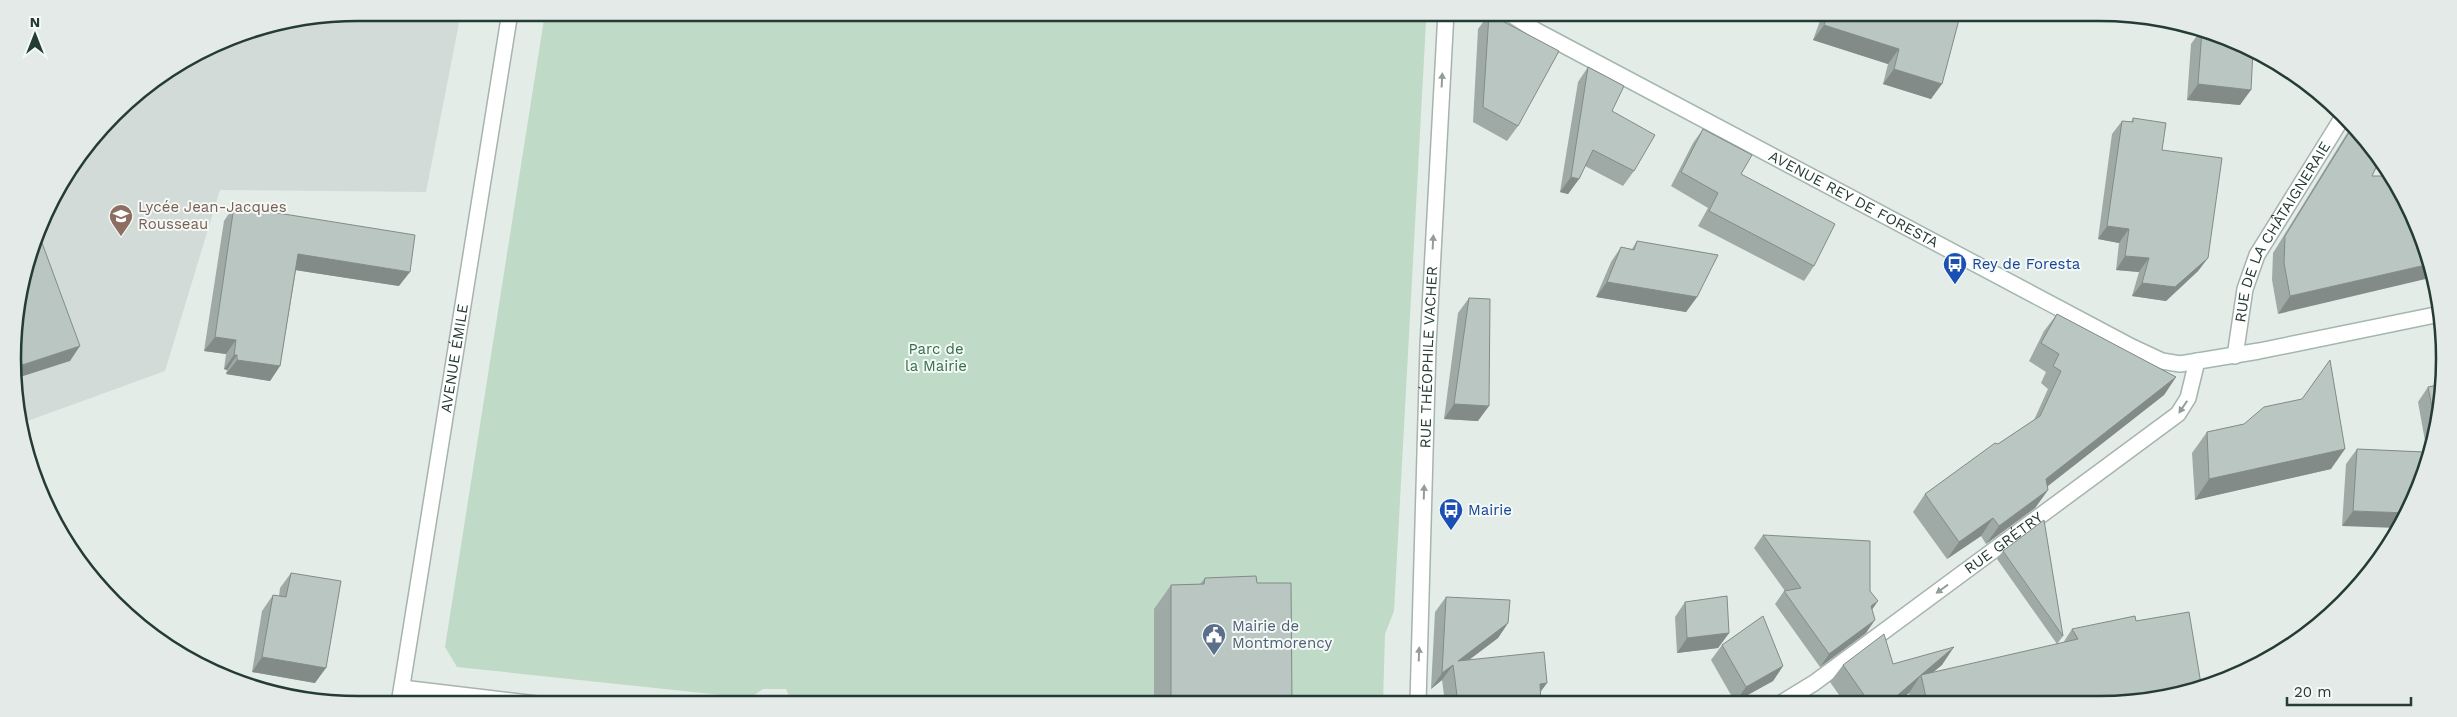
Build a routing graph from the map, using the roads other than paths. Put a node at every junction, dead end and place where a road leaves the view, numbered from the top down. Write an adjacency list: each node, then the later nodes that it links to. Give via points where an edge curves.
1 (509, 21): 8 (street, AVENUE ÉMILE)
2 (1446, 21): 11 (street, RUE THÉOPHILE VACHER, one-way to 2, via 1428,346)
3 (1521, 21): 7 (street, AVENUE REY DE FORESTA, via 2145,354 2171,363)
4 (2339, 122): 6 (street, RUE DE LA CHÂTAIGNERAIE, via 2257,255 2245,289)
5 (2433, 315): 6 (street, AVENUE REY DE FORESTA)
6 (2235, 356): 7 (street, AVENUE REY DE FORESTA)
7 (2197, 361): 12 (street, RUE GRÉTRY, one-way to 12, via 2188,398 2178,414)
8 (402, 688): 9 (street, AVENUE ÉMILE); 10 (street)
9 (400, 696)
10 (470, 696)
11 (1418, 696)
12 (1793, 696)

